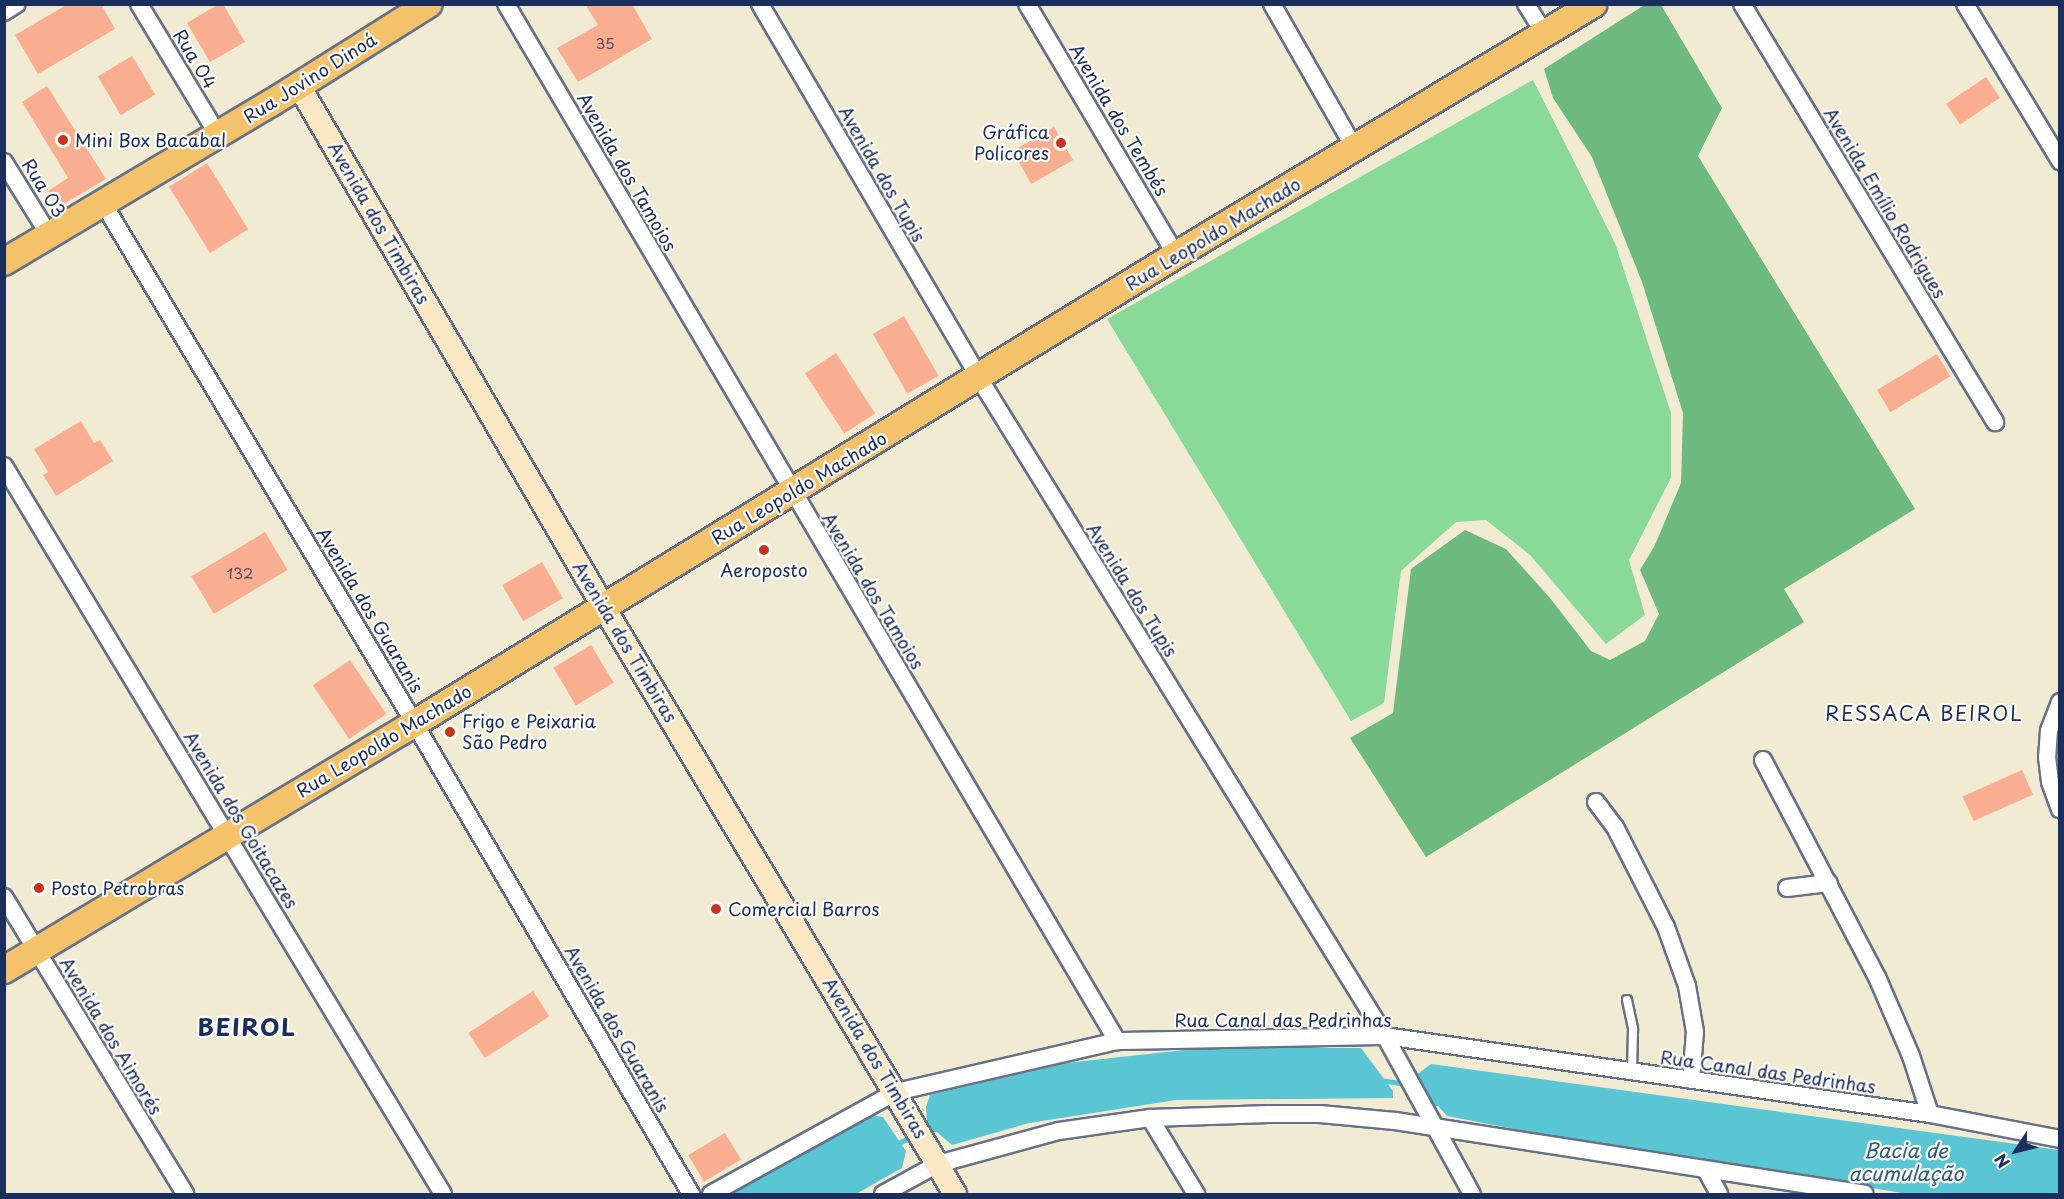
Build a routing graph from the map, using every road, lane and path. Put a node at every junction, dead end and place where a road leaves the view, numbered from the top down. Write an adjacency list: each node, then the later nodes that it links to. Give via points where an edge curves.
1 (16, 4): 12 (street)
2 (140, 4): 15 (street, Rua 04)
3 (429, 4): 14 (main road, Rua Jovino Dinoá)
4 (506, 4): 26 (street, Avenida dos Tamoios)
5 (760, 4): 23 (street, Avenida dos Tupis)
6 (1027, 4): 21 (street, Avenida dos Tembés)
7 (1272, 4): 16 (street)
8 (1526, 4): 13 (street)
9 (1593, 4): 13 (main road, Rua Leopoldo Machado)
10 (1743, 4): 24 (street, Avenida Emílio Rodrigues)
11 (1965, 4): 17 (street)
12 (4, 12)
13 (1544, 33): 16 (main road, Rua Leopoldo Machado)
14 (299, 86): 15 (main road, Rua Jovino Dinoá); 27 (street, Avenida dos Timbiras)
15 (218, 135): 19 (main road, Rua Jovino Dinoá)
16 (1355, 149): 21 (main road, Rua Leopoldo Machado)
17 (2060, 161)
18 (4, 162): 20 (street, Rua 03)
19 (103, 203): 20 (main road, Rua Jovino Dinoá); 29 (street, Avenida dos Guaranis)
20 (50, 235): 22 (main road, Rua Jovino Dinoá)
21 (1176, 255): 23 (main road, Rua Leopoldo Machado)
22 (4, 262)
23 (979, 378): 26 (main road, Rua Leopoldo Machado); 41 (street, Avenida dos Tupis)
24 (1995, 422)
25 (4, 466): 33 (street, Avenida dos Goitacazes)
26 (791, 492): 27 (main road, Rua Leopoldo Machado); 40 (street, Avenida dos Tamoios)
27 (603, 606): 29 (main road, Rua Leopoldo Machado); 44 (street, Avenida dos Timbiras)
28 (2060, 702): 32 (street, via 2049,730 2047,757 2050,782)
29 (415, 723): 33 (main road, Rua Leopoldo Machado); 53 (street, Avenida dos Guaranis)
30 (1763, 760): 34 (street)
31 (1596, 802): 43 (street, via 1615,827 1666,927 1687,986 1695,1032)
32 (2060, 808)
33 (227, 835): 37 (main road, Rua Leopoldo Machado); 52 (street, Avenida dos Goitacazes)
34 (1829, 883): 35 (street); 45 (street, via 1877,977 1911,1056)
35 (1787, 888)
36 (4, 897): 37 (street, Avenida dos Aimorés)
37 (37, 951): 38 (main road, Rua Leopoldo Machado); 51 (street, Avenida dos Aimorés)
38 (4, 970)
39 (1627, 1000): 42 (lane, via 1633,1029)
40 (1117, 1041): 41 (street, Rua Canal das Pedrinhas); 44 (street, Rua Canal das Pedrinhas)
41 (1388, 1042): 42 (street, Rua Canal das Pedrinhas); 47 (street, Avenida dos Tupis)
42 (1632, 1072): 43 (street, Rua Canal das Pedrinhas)
43 (1691, 1080): 45 (street, Rua Canal das Pedrinhas)
44 (900, 1099): 49 (street, Avenida dos Timbiras); 54 (street, Rua Canal das Pedrinhas)
45 (1929, 1114): 48 (street, Rua Canal das Pedrinhas)
46 (1150, 1118): 47 (street, via 1320,1114); 49 (street, via 1059,1131); 57 (street)
47 (1435, 1126): 50 (street); 58 (street, Avenida dos Tupis)
48 (2060, 1139)
49 (934, 1158): 55 (street); 56 (street, Avenida dos Timbiras)
50 (1707, 1172): 59 (street); 60 (street)
51 (185, 1194)
52 (443, 1194)
53 (692, 1194)
54 (711, 1194)
55 (883, 1194)
56 (955, 1194)
57 (1196, 1194)
58 (1472, 1194)
59 (1719, 1194)
60 (1864, 1194)

